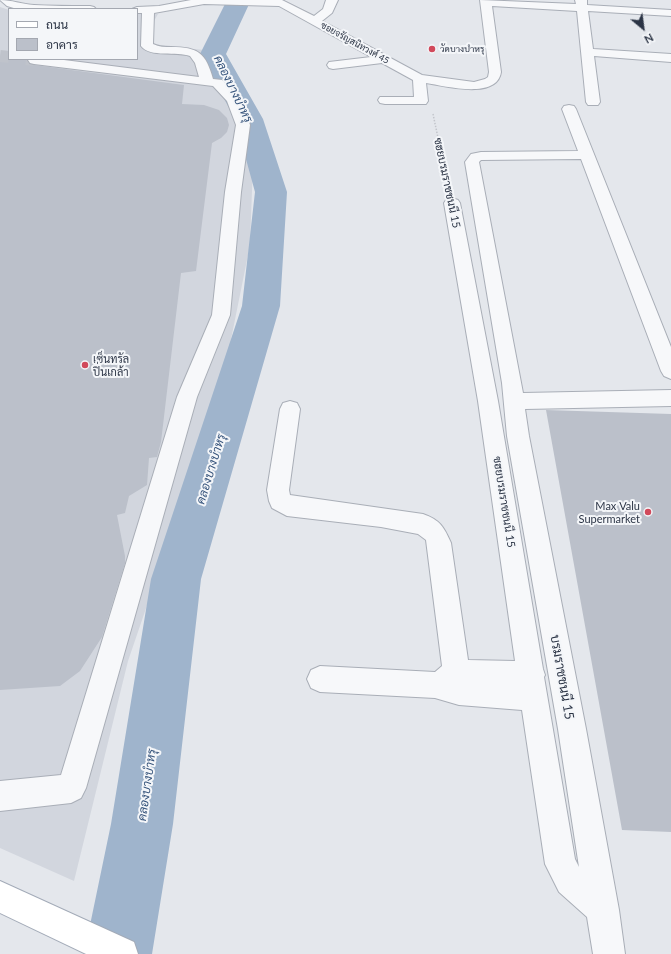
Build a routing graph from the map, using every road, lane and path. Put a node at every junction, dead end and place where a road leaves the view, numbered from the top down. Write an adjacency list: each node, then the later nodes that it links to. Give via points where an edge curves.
1 (5, 0): 8 (street, via 10,5)
2 (332, 0): 12 (street)
3 (667, 0): 11 (street)
4 (218, 1): 6 (street, ซอยจรัญสนิทวงศ์ 45); 9 (street, ซอยจรัญสนิทวงศ์ 45, via 198,2)
5 (486, 1): 7 (street); 18 (street, ซอยจรัญสนิทวงศ์ 45, via 494,78 490,82 474,86)
6 (279, 2): 12 (street, ซอยจรัญสนิทวงศ์ 45)
7 (582, 4): 11 (street); 13 (street)
8 (35, 8)
9 (146, 13): 10 (street); 19 (street, via 147,46 155,50 195,54)
10 (192, 13)
11 (671, 14)
12 (315, 20): 15 (street, ซอยจรัญสนิทวงศ์ 45)
13 (587, 52): 14 (street); 21 (street)
14 (671, 58)
15 (385, 59): 17 (street); 18 (street, ซอยจรัญสนิทวงศ์ 45)
16 (34, 60): 19 (street)
17 (333, 65)
18 (422, 78): 20 (street, via 421,101); 24 (path, ซฮยบรมราชชนนี 15)
19 (207, 81): 32 (street, via 222,86 241,116 243,125 220,315 187,397 71,788)
20 (385, 100)
21 (593, 102)
22 (569, 109): 23 (street)
23 (588, 155): 25 (street); 27 (street, บรมราชชนนี 15, via 481,156 472,162)
24 (452, 203): 31 (street, ซฮยบรมราชชนนี 15, via 487,393)
25 (671, 371)
26 (671, 398): 27 (street)
27 (514, 401): 34 (street, บรมราชชนนี 15, via 518,436)
28 (290, 409): 30 (street, via 278,490 280,501 287,506 423,524 435,533 439,543)
29 (320, 679): 30 (street)
30 (450, 683): 31 (street)
31 (533, 686): 34 (street, ซฮยบรมราชชนนี 15, via 560,864 570,881)
32 (0, 796)
33 (0, 897): 35 (main road)
34 (603, 915): 36 (street, บรมราชชนนี 15)
35 (122, 954)
36 (609, 954)

